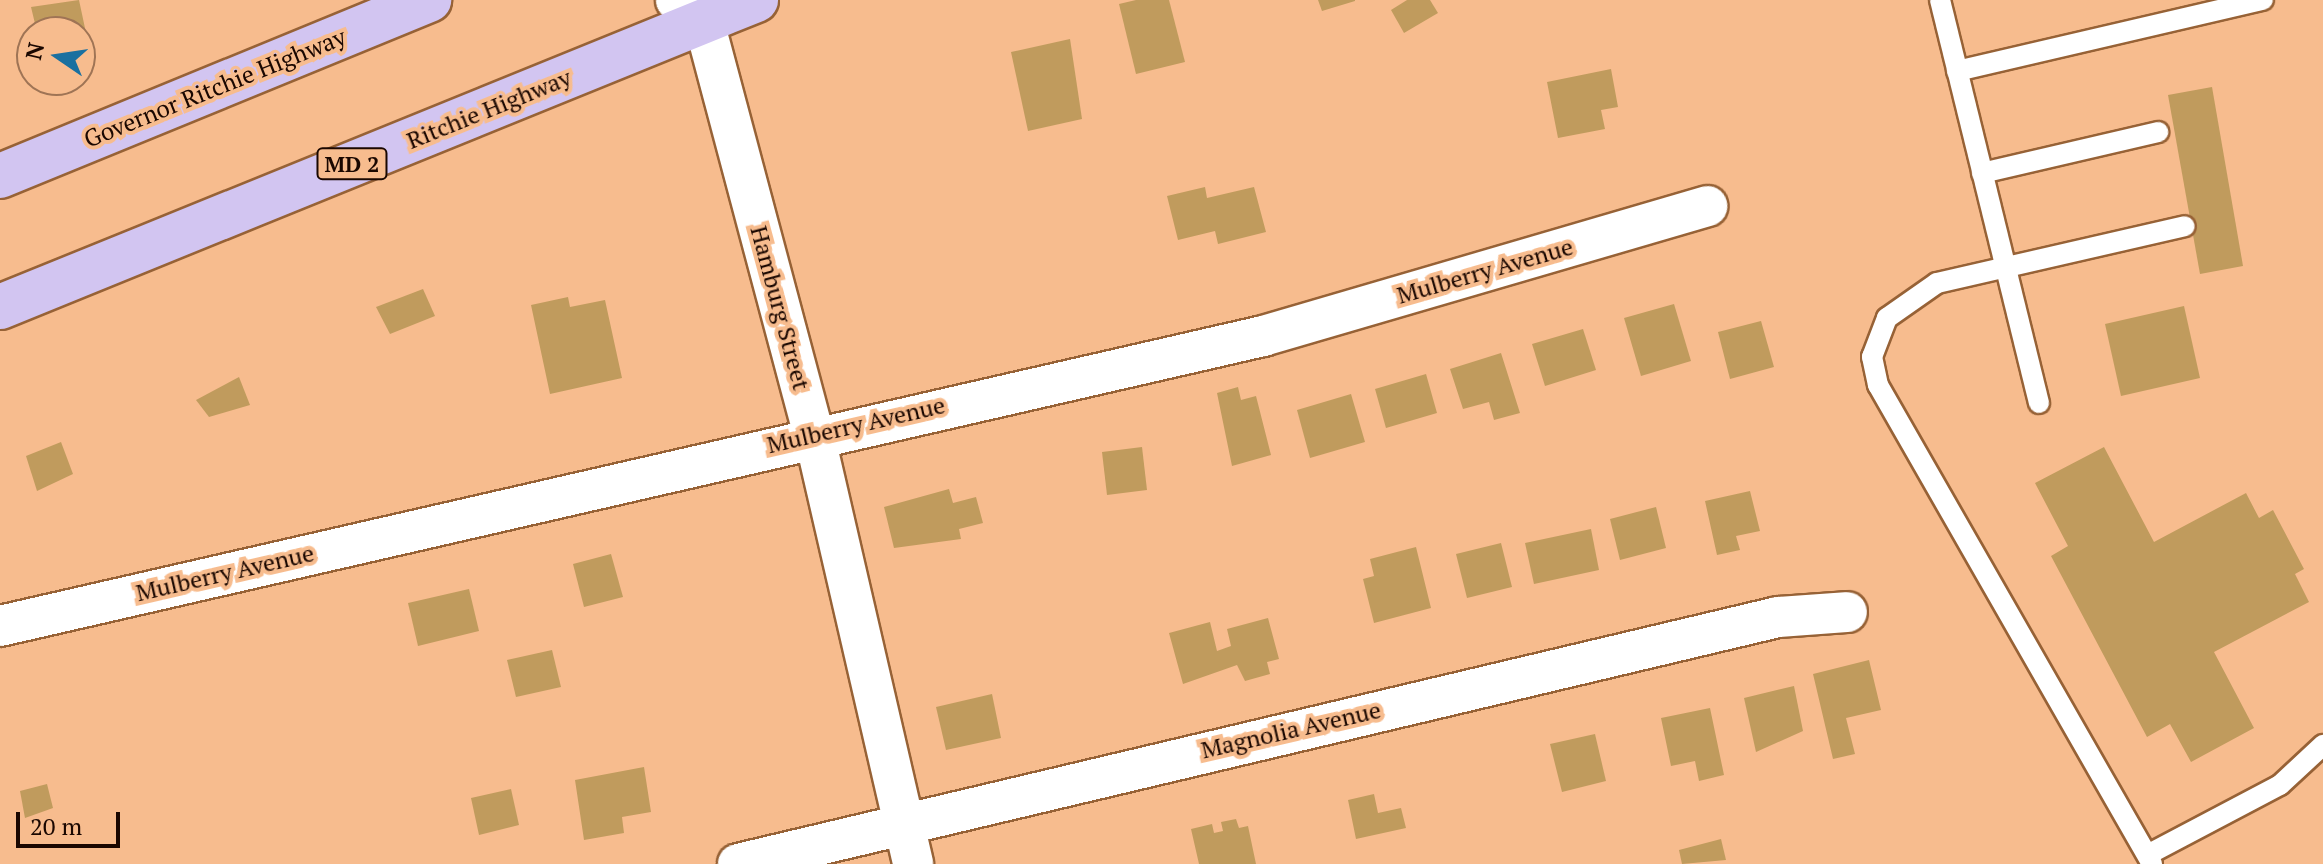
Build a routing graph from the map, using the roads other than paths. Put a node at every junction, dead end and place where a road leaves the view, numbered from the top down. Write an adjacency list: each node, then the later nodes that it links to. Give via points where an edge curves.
1 (429, 0): 8 (highway, Governor Ritchie Highway)
2 (756, 0): 5 (highway, Ritchie Highway / MD 2)
3 (1940, 0): 6 (lane)
4 (2263, 0): 6 (lane)
5 (690, 11): 15 (highway, Ritchie Highway / MD 2); 17 (street, Hamburg Street)
6 (1957, 71): 9 (lane)
7 (2158, 132): 9 (lane)
8 (72, 147): 10 (highway, Governor Ritchie Highway); 11 (highway)
9 (1982, 173): 14 (lane)
10 (0, 176)
11 (0, 188)
12 (1707, 206): 17 (street, Mulberry Avenue, via 1263,336)
13 (2185, 226): 14 (lane)
14 (2007, 271): 16 (lane); 22 (lane, via 1937,283 1887,318 1872,357 1878,385)
15 (0, 307)
16 (2039, 403)
17 (814, 434): 19 (street, Mulberry Avenue); 21 (street, Hamburg Street)
18 (1847, 612): 21 (street, Magnolia Avenue, via 1778,617)
19 (0, 626)
20 (2323, 745): 22 (lane, via 2280,785)
21 (901, 822): 23 (street, Magnolia Avenue); 24 (street, Hamburg Street)
22 (2150, 859)
23 (738, 864)
24 (913, 864)

